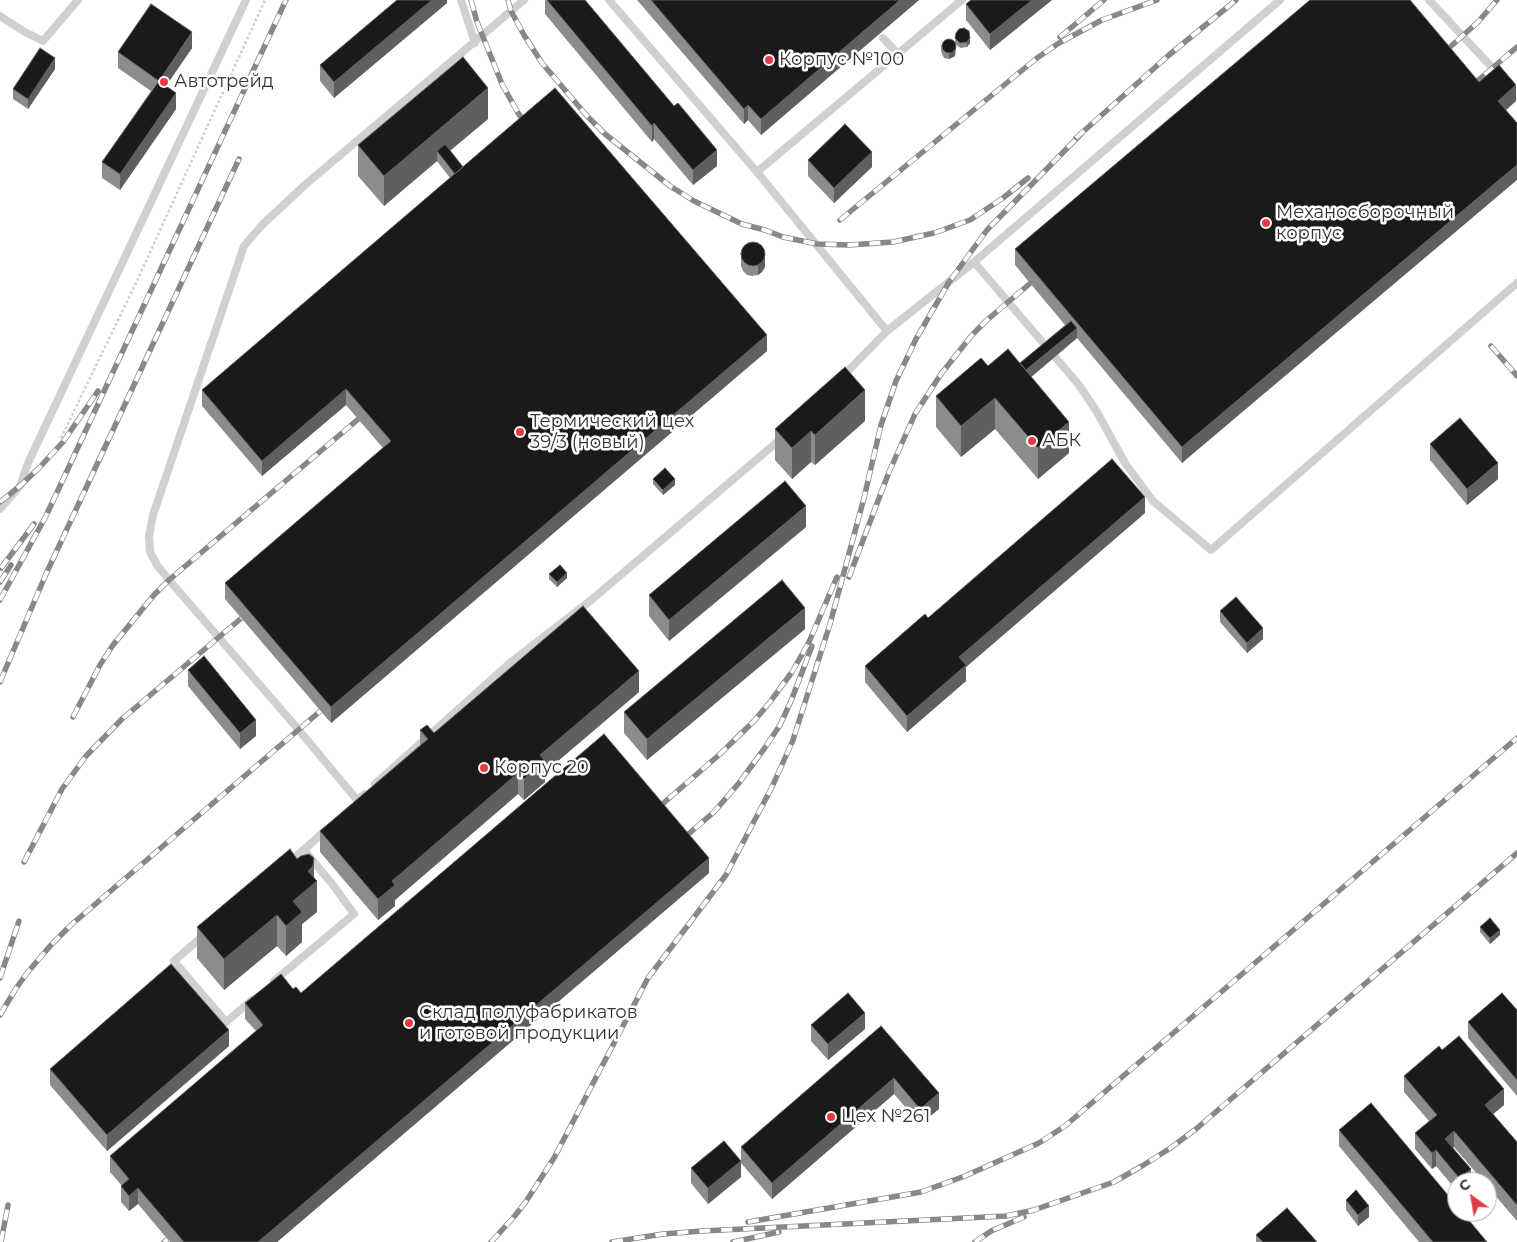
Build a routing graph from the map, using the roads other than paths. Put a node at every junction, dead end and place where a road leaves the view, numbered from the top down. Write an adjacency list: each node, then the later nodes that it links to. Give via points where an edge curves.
1 (78, 0): 9 (lane, via 43,41)
2 (246, 0): 20 (lane, via 20,486)
3 (461, 0): 11 (lane)
4 (524, 0): 11 (lane)
5 (609, 0): 14 (lane)
6 (962, 0): 12 (lane)
7 (1280, 0): 15 (lane)
8 (1430, 0): 13 (lane)
9 (0, 16)
10 (883, 38): 12 (lane)
11 (475, 43): 21 (lane, via 306,184 244,246 153,515 149,536 150,552 157,565)
12 (898, 54): 14 (lane)
13 (1504, 80)
14 (757, 172): 17 (lane)
15 (974, 262): 16 (lane, via 1079,385 1098,412 1125,463 1153,501 1212,550); 17 (lane)
16 (1517, 282)
17 (887, 331): 18 (lane)
18 (835, 385)
19 (787, 433): 21 (lane, via 590,600 510,663)
20 (0, 509)
21 (358, 800): 22 (lane)
22 (351, 806)
23 (331, 825): 24 (lane)
24 (304, 850): 25 (lane); 27 (lane, via 354,914)
25 (282, 868)
26 (210, 930): 28 (lane, via 174,961 226,1022)
27 (271, 984)
28 (256, 996)

